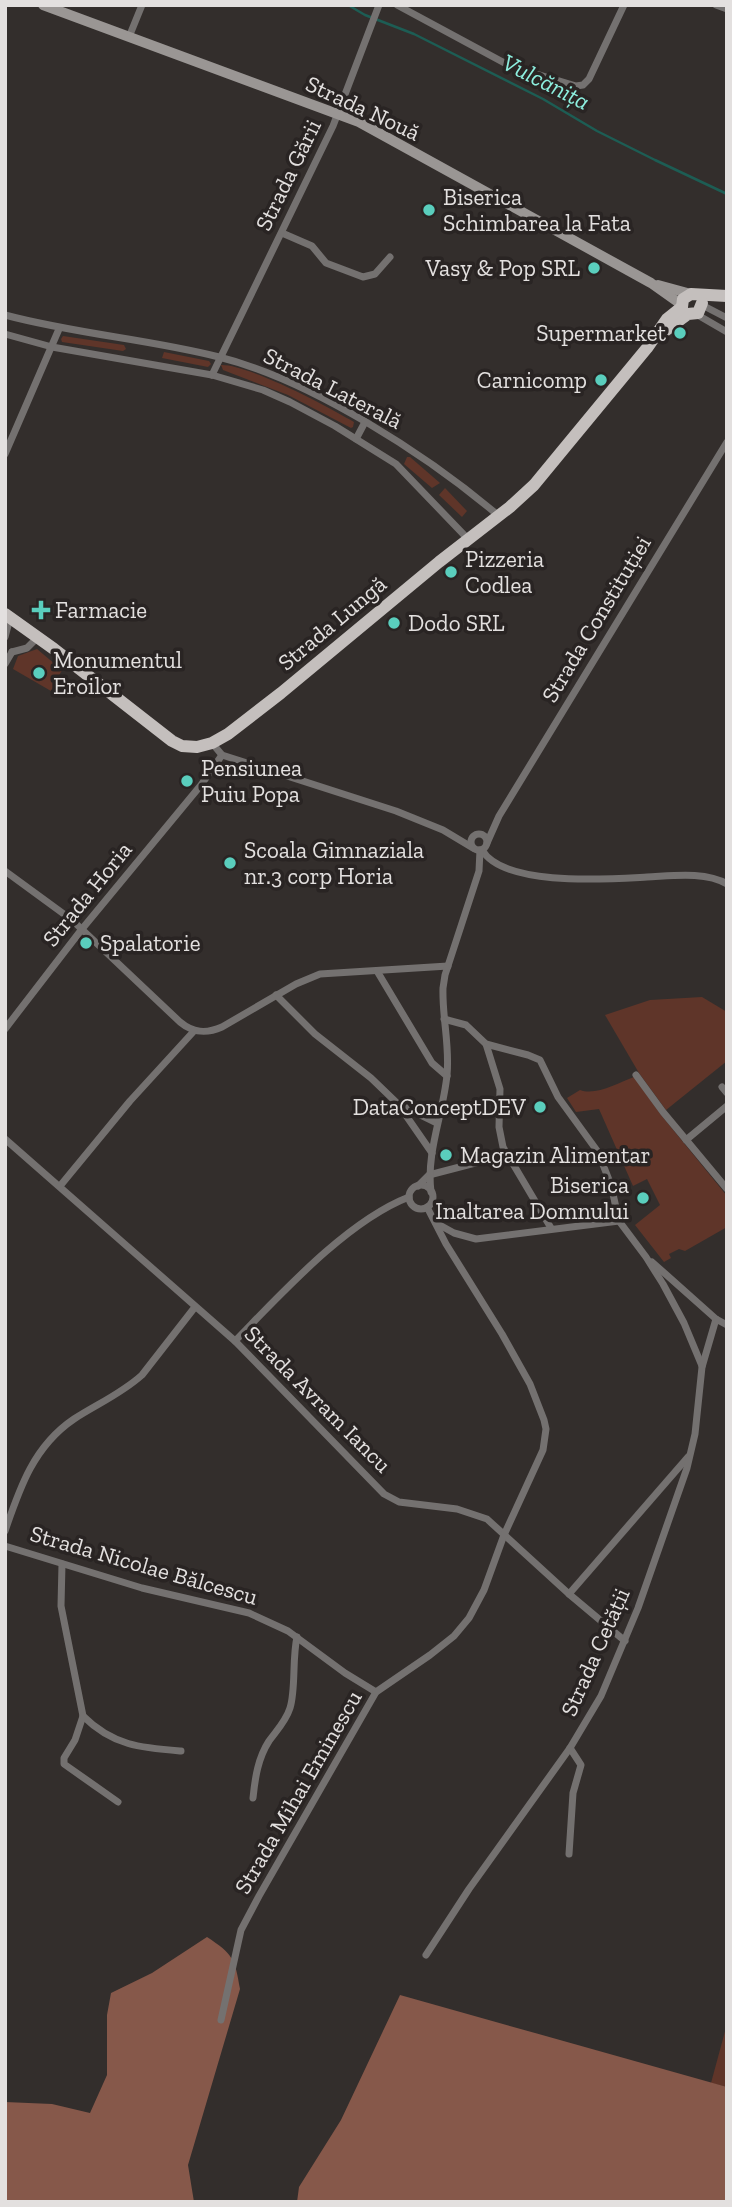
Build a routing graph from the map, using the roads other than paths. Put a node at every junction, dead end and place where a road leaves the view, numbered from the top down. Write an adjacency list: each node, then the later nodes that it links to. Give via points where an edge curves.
1 (43, 5): 8 (main road, Strada Nouă)
2 (142, 5): 8 (street)
3 (379, 5): 9 (street, Strada Gării)
4 (397, 5): 5 (street, via 510,66 576,86 589,79)
5 (624, 5)
6 (716, 5): 7 (street)
7 (727, 9)
8 (129, 37): 9 (main road, Strada Nouă)
9 (339, 113): 10 (street, Strada Gării); 13 (main road, Strada Nouă)
10 (282, 233): 11 (street, via 312,246 326,262 363,277 375,274); 20 (street, Strada Gării)
11 (390, 257)
12 (727, 297): 13 (highway)
13 (692, 304): 15 (street); 17 (street); 28 (highway, Strada Lungă, via 667,319 534,485)
14 (5, 315): 16 (street, Strada Laterală)
15 (727, 318)
16 (59, 329): 19 (street); 20 (street, Strada Laterală)
17 (727, 332)
18 (5, 334): 19 (street, Strada Laterală)
19 (52, 347): 21 (street, Strada Laterală); 26 (street)
20 (219, 357): 21 (street, Strada Gării); 22 (street, Strada Laterală, via 298,387)
21 (212, 375): 23 (street, Strada Laterală, via 290,402)
22 (365, 422): 23 (street); 25 (street, Strada Laterală)
23 (356, 439): 27 (street, Strada Laterală)
24 (725, 447): 37 (street, Strada Constituției)
25 (408, 449): 27 (street); 28 (street, Strada Laterală)
26 (5, 454)
27 (396, 464): 29 (street, Strada Laterală)
28 (499, 516): 29 (highway, Strada Lungă)
29 (468, 539): 35 (highway, Strada Lungă, via 281,693)
30 (8, 615): 31 (highway); 32 (street)
31 (38, 637): 33 (street, via 27,648); 35 (highway, via 172,741 190,747)
32 (5, 638): 33 (street)
33 (12, 652): 34 (street)
34 (5, 664)
35 (212, 743): 36 (street)
36 (222, 755): 38 (street); 43 (street, Strada Horia)
37 (499, 816): 39 (street, Strada Constituției); 40 (street, Strada Constituției)
38 (450, 833): 39 (street); 40 (street)
39 (477, 835): 40 (street, via 486,838); 40 (street, via 471,841)
40 (481, 848): 42 (street, via 495,863 539,877 684,876); 44 (street, Strada Constituției, via 474,889)
41 (5, 871): 43 (street)
42 (726, 883)
43 (82, 929): 48 (street, Strada Horia); 49 (street)
44 (448, 966): 45 (street); 47 (street, Strada Constituției)
45 (377, 971): 46 (street, via 320,974); 52 (street, via 432,1063)
46 (276, 995): 49 (street, via 222,1027); 53 (street)
47 (444, 1019): 50 (street, via 466,1024); 52 (street, Strada Constituției)
48 (5, 1029)
49 (194, 1031): 61 (street)
50 (486, 1044): 59 (street, via 500,1089 499,1127); 67 (street, via 540,1060 558,1097 601,1160)
51 (636, 1075): 57 (street)
52 (447, 1076): 55 (street, Strada Constituției)
53 (398, 1104): 55 (street); 58 (street)
54 (727, 1106): 57 (street)
55 (437, 1123): 58 (street, Strada Constituției)
56 (5, 1139): 61 (street, Strada Avram Iancu)
57 (687, 1140): 63 (street)
58 (432, 1153): 60 (street, Strada Constituției)
59 (506, 1155): 60 (street); 69 (street)
60 (429, 1175): 62 (street); 64 (street, Strada Constituției)
61 (60, 1186): 71 (street, Strada Avram Iancu)
62 (418, 1186): 64 (street); 65 (street)
63 (727, 1189)
64 (432, 1192): 66 (street)
65 (409, 1196): 66 (street, via 416,1208); 74 (street, via 345,1236)
66 (427, 1207): 68 (street, Strada Mihai Eminescu)
67 (619, 1221): 69 (street); 70 (street)
68 (435, 1222): 69 (street, via 476,1239); 78 (street, Strada Mihai Eminescu, via 520,1365 546,1429 543,1450)
69 (551, 1228)
70 (646, 1257): 72 (street); 75 (street, via 680,1315)
71 (195, 1307): 74 (street, Strada Avram Iancu); 77 (street, via 142,1375 48,1441 28,1470)
72 (716, 1319): 73 (street); 75 (street, Strada Cetății)
73 (727, 1325)
74 (235, 1341): 78 (street, Strada Avram Iancu, via 384,1494 399,1502 473,1513 496,1525)
75 (702, 1367): 76 (street, Strada Cetății)
76 (691, 1454): 81 (street); 83 (street, Strada Cetății)
77 (5, 1531)
78 (504, 1535): 81 (street, Strada Avram Iancu); 84 (street, Strada Mihai Eminescu, via 469,1618 454,1636)
79 (5, 1546): 80 (street, Strada Nicolae Bălcescu)
80 (62, 1564): 82 (street, Strada Nicolae Bălcescu, via 233,1608); 85 (street, via 61,1606)
81 (569, 1594): 83 (street, Strada Avram Iancu)
82 (297, 1637): 84 (street, Strada Nicolae Bălcescu); 88 (street, via 290,1707 265,1747)
83 (625, 1641): 86 (street, Strada Cetății, via 596,1706)
84 (376, 1692): 92 (street, Strada Mihai Eminescu, via 241,1930)
85 (83, 1716): 87 (street, via 128,1745); 89 (street, via 64,1764)
86 (570, 1748): 90 (street, via 581,1765 573,1793); 91 (street, Strada Cetății)
87 (181, 1751)
88 (253, 1798)
89 (118, 1802)
90 (569, 1854)
91 (426, 1955)
92 (220, 2020)

